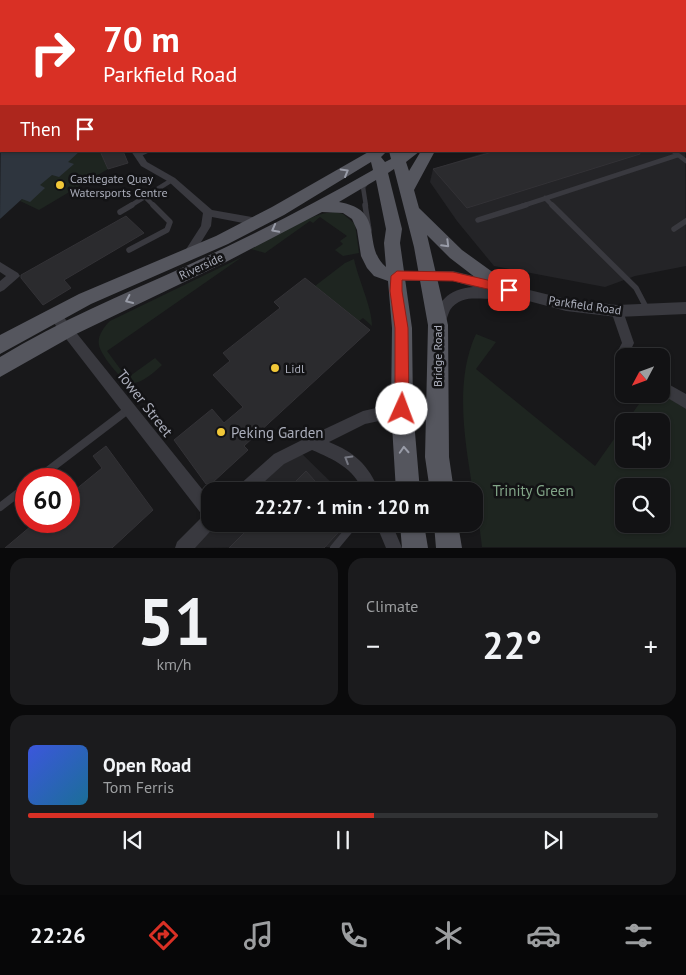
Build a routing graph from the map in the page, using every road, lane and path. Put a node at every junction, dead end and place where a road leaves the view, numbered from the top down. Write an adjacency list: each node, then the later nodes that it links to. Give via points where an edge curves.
1 (140, 152): 11 (street, via 144,164)
2 (355, 152): 14 (main road, via 319,176)
3 (377, 152): 10 (main road); 14 (main road, Riverside, one-way to 3)
4 (410, 152): 8 (main road, Riverside)
5 (427, 152): 12 (main road)
6 (674, 152): 7 (lane)
7 (678, 155): 9 (lane); 15 (lane)
8 (398, 156): 10 (main road, Riverside); 12 (main road, Bridge Road)
9 (686, 161)
10 (381, 172): 14 (main road, Riverside); 23 (lane, via 363,187 369,218); 27 (main road, via 394,229 392,243)
11 (172, 180): 13 (lane); 18 (street)
12 (408, 188): 16 (main road, Bridge Road)
13 (144, 196): 17 (lane); 24 (lane, via 170,222 167,230)
14 (317, 198): 21 (main road, Riverside); 23 (main road, via 359,215); 37 (main road, Riverside, one-way to 37, via 244,246)
15 (545, 198): 19 (lane); 34 (lane, via 636,288)
16 (412, 209): 28 (main road, Bridge Road); 29 (main road, one-way to 29, via 456,254)
17 (120, 212)
18 (208, 212): 21 (street); 25 (street, via 206,226)
19 (478, 220)
20 (686, 221): 22 (lane)
21 (258, 222): 25 (main road, Riverside)
22 (674, 229)
23 (369, 247): 27 (main road, via 371,264 380,272)
24 (129, 250)
25 (186, 257): 35 (main road, Riverside)
26 (0, 266): 30 (street, via 14,276)
27 (397, 276): 28 (street, Parkfield Road); 44 (main road, via 402,328)
28 (428, 277): 29 (street, Parkfield Road, via 453,276); 36 (main road, Bridge Road)
29 (499, 286): 31 (street, Parkfield Road)
30 (0, 287)
31 (519, 293): 33 (street, Parkfield Road, via 566,305); 36 (street, via 471,291 458,295 440,313)
32 (686, 308): 34 (street, Parkfield Road)
33 (617, 311): 34 (street, Parkfield Road); 39 (street, via 628,343)
34 (648, 311)
35 (54, 314): 37 (street, Tower Street); 38 (main road, Riverside)
36 (438, 325): 45 (main road, Bridge Road)
37 (66, 330): 40 (main road, Riverside, via 26,350); 43 (street, Tower Street)
38 (0, 345)
39 (625, 348)
40 (0, 368)
41 (670, 392): 42 (street)
42 (686, 402)
43 (129, 409): 47 (lane); 53 (street, Tower Street)
44 (402, 409): 45 (street); 46 (street, via 363,418); 50 (main road, one-way to 44)
45 (437, 412): 51 (main road, Bridge Road)
46 (310, 442): 48 (street, via 279,459); 49 (street, one-way to 46, via 350,458)
47 (51, 468)
48 (252, 482)
49 (368, 482)
50 (407, 482)
51 (441, 482)
52 (15, 495): 54 (lane)
53 (201, 501)
54 (0, 507)
55 (201, 530): 60 (street)
56 (347, 532): 61 (lane)
57 (387, 532): 62 (street)
58 (413, 532): 63 (main road)
59 (447, 532): 64 (main road)
60 (183, 548)
61 (334, 548)
62 (394, 548)
63 (415, 548)
64 (449, 548)

